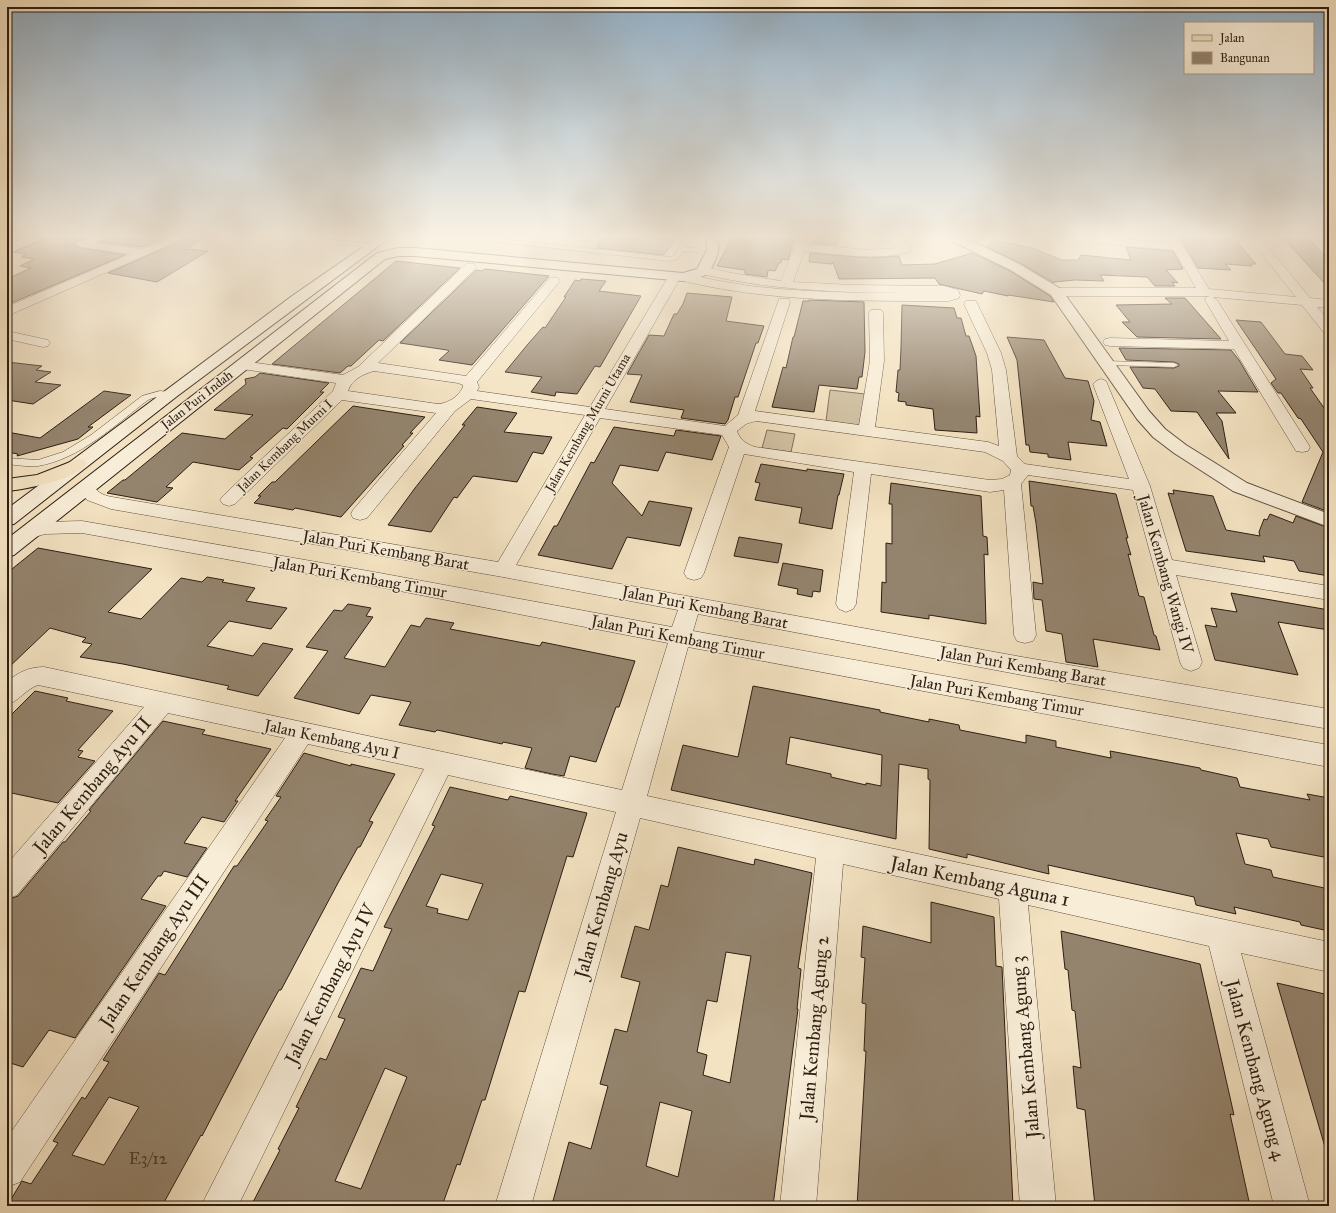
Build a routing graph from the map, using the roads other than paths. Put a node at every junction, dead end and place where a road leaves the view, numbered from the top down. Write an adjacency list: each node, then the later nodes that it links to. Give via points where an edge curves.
1 (46, 295): 17 (street)
2 (303, 295): 31 (main road, Jalan Puri Indah)
3 (330, 295): 25 (main road, Jalan Puri Indah)
4 (441, 295): 27 (street)
5 (543, 295): 30 (street)
6 (668, 295): 33 (street, Jalan Kembang Murni Utama)
7 (828, 295): 8 (street, via 949,298)
8 (954, 295)
9 (1057, 295): 24 (main road)
10 (1155, 295): 13 (street)
11 (1309, 295): 16 (street)
12 (1311, 295): 16 (street)
13 (1208, 296): 16 (street); 23 (street)
14 (784, 302): 34 (street)
15 (971, 304): 41 (street, via 994,353 999,370)
16 (1320, 306): 19 (street)
17 (7, 312)
18 (876, 313): 35 (street, via 877,361)
19 (1329, 330)
20 (7, 335): 22 (street)
21 (1110, 342): 23 (street)
22 (43, 343)
23 (1238, 345): 37 (street)
24 (1108, 363): 26 (lane); 48 (main road, via 1143,415 1159,433 1180,449 1240,486)
25 (242, 365): 29 (street); 44 (main road, Jalan Puri Indah)
26 (1174, 365)
27 (364, 368): 29 (street, Jalan Kembang Murni I); 30 (street, via 374,367 461,379)
28 (1101, 384): 43 (street, Jalan Kembang Wangi IV)
29 (344, 386): 32 (street, via 346,396 438,409); 45 (street, Jalan Kembang Murni I)
30 (468, 388): 32 (street, via 459,403); 33 (street)
31 (170, 394): 38 (lane, via 152,394 76,448 58,457 37,463); 39 (main road, Jalan Puri Indah)
32 (449, 408): 46 (street)
33 (594, 412): 36 (street); 52 (street, Jalan Kembang Murni Utama)
34 (745, 418): 35 (street, via 768,417); 36 (street, via 735,423)
35 (866, 430): 41 (street, via 988,447)
36 (733, 438): 40 (street, via 754,452); 53 (street)
37 (1302, 447)
38 (7, 460)
39 (78, 464): 42 (main road, via 42,480); 47 (main road, Jalan Puri Indah)
40 (863, 468): 41 (street, via 990,486 1002,486); 56 (street)
41 (1014, 469): 43 (street, Jalan Kembang Wangi IV); 57 (street)
42 (7, 486)
43 (1141, 486): 51 (street, Jalan Kembang Wangi IV)
44 (86, 487): 49 (main road, Jalan Puri Indah); 52 (street, Jalan Puri Kembang Barat, via 89,494 111,503)
45 (229, 500)
46 (360, 514)
47 (7, 519)
48 (1329, 521)
49 (28, 534): 50 (main road, Jalan Puri Indah); 58 (street, Jalan Puri Kembang Timur, via 44,528 82,527)
50 (7, 550)
51 (1164, 566): 54 (street); 59 (street, Jalan Kembang Wangi IV)
52 (503, 570): 55 (street, Jalan Puri Kembang Barat)
53 (694, 573)
54 (1329, 593)
55 (690, 604): 58 (street, Jalan Kembang Ayu); 62 (street, Jalan Puri Kembang Barat, via 1022,666)
56 (846, 604)
57 (1025, 635)
58 (680, 637): 64 (street, Jalan Puri Kembang Timur); 66 (street, Jalan Kembang Ayu)
59 (1191, 662)
60 (7, 696): 61 (street, Jalan Kembang Ayu I, via 32,676 44,676)
61 (162, 703): 63 (street, Jalan Kembang Ayu I); 68 (street, Jalan Kembang Ayu II)
62 (1329, 719)
63 (302, 733): 65 (street, Jalan Kembang Ayu I); 72 (street, Jalan Kembang Ayu III)
64 (1329, 756)
65 (441, 762): 66 (street, Jalan Kembang Ayu I); 73 (street, Jalan Kembang Ayu IV)
66 (631, 804): 67 (street, Jalan Kembang Aguna 1); 74 (street, Jalan Kembang Ayu)
67 (831, 849): 69 (street, Jalan Kembang Aguna 1); 75 (street, Jalan Kembang Agung 2)
68 (7, 885)
69 (1012, 888): 70 (street, Jalan Kembang Aguna 1); 76 (street, Jalan Kembang Agung 3)
70 (1221, 933): 71 (street, Jalan Kembang Aguna 1); 77 (street, Jalan Kembang Agung 4)
71 (1329, 957)
72 (7, 1169)
73 (219, 1206)
74 (513, 1206)
75 (798, 1206)
76 (1038, 1206)
77 (1292, 1206)

